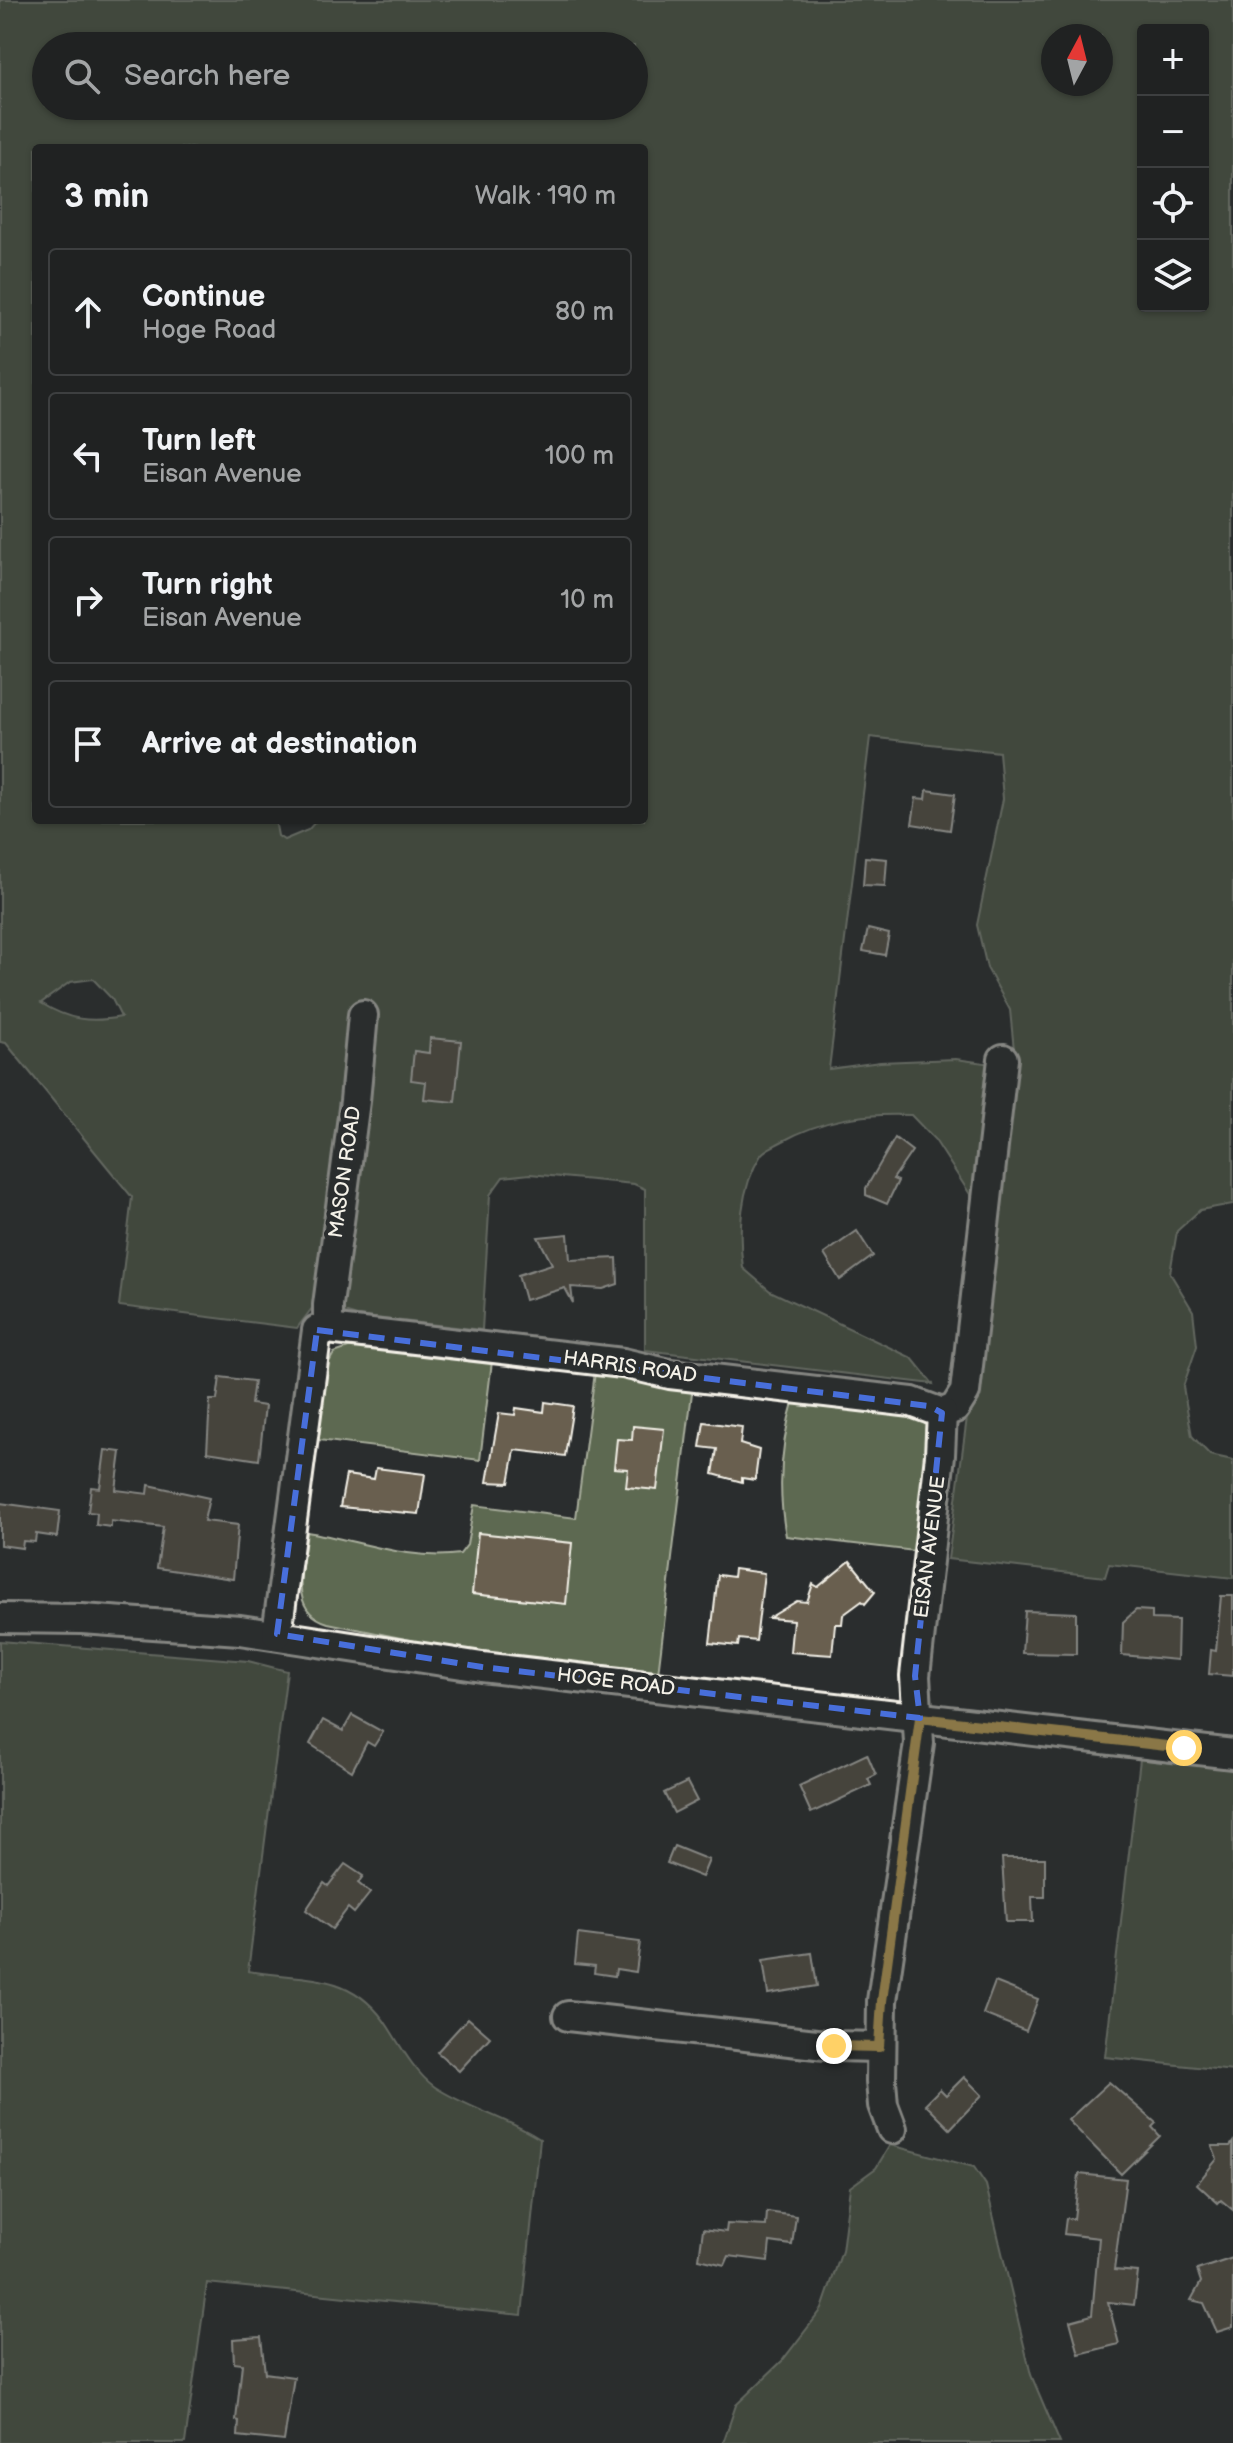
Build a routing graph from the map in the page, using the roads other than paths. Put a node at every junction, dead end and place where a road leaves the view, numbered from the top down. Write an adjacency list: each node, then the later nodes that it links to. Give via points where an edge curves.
1 (363, 1015): 3 (street, MASON ROAD)
2 (1003, 1059): 4 (street, via 965,1392 955,1408)
3 (322, 1329): 4 (street, HARRIS ROAD, via 912,1402); 6 (street, MASON ROAD)
4 (942, 1413): 7 (street, EISAN AVENUE, via 915,1676)
5 (0, 1618): 6 (street, HOGE ROAD, via 156,1623)
6 (277, 1634): 7 (street, HOGE ROAD, via 482,1667)
7 (920, 1718): 8 (street, HOGE ROAD); 10 (street, EISAN AVENUE)
8 (1233, 1754)
9 (568, 2016): 10 (street)
10 (879, 2047): 11 (street, EISAN AVENUE, via 883,2105)
11 (892, 2129)

